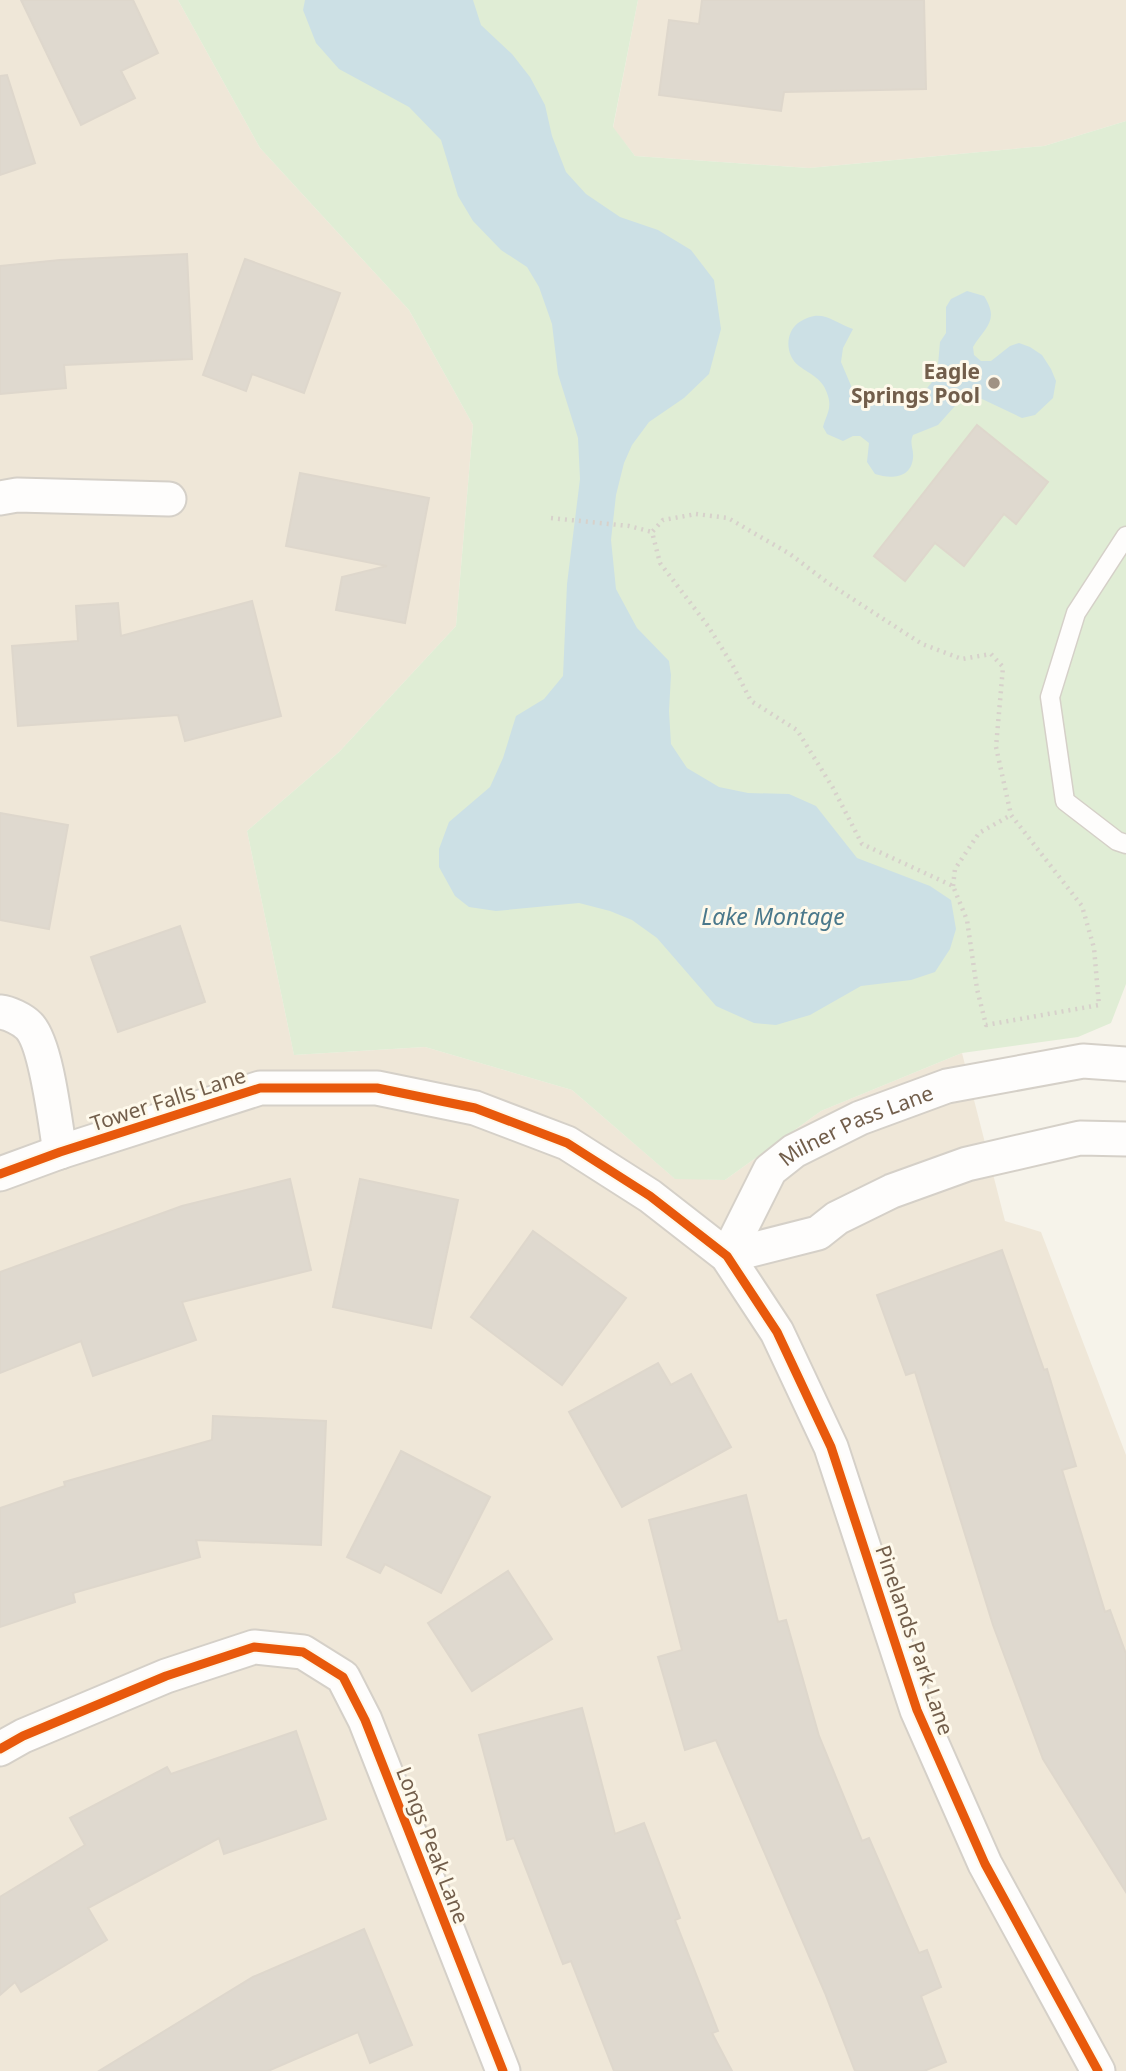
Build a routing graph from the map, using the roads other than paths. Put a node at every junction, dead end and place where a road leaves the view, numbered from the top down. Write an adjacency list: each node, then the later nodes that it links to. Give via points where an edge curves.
1 (0, 498): 2 (street)
2 (169, 499)
3 (1126, 536): 4 (lane, via 1076,613 1050,697 1065,801)
4 (1126, 844)
5 (0, 1012): 8 (street, via 29,1025 40,1045)
6 (1126, 1063): 10 (street, Milner Pass Lane, via 1083,1061 947,1086 860,1118 794,1151 770,1170)
7 (1126, 1139): 10 (street, via 1080,1138 967,1164 892,1191 837,1218 818,1233)
8 (60, 1152): 9 (street, Tower Falls Lane); 10 (street, Tower Falls Lane, via 260,1088 377,1088 475,1108 567,1143 650,1196)
9 (0, 1174)
10 (727, 1256): 13 (street, Pinelands Park Lane, via 777,1332 831,1447 917,1710 985,1864)
11 (0, 1749): 12 (street, Longs Peak Lane, via 166,1676 254,1647 303,1652 343,1677 365,1720)
12 (503, 2071)
13 (1097, 2071)

